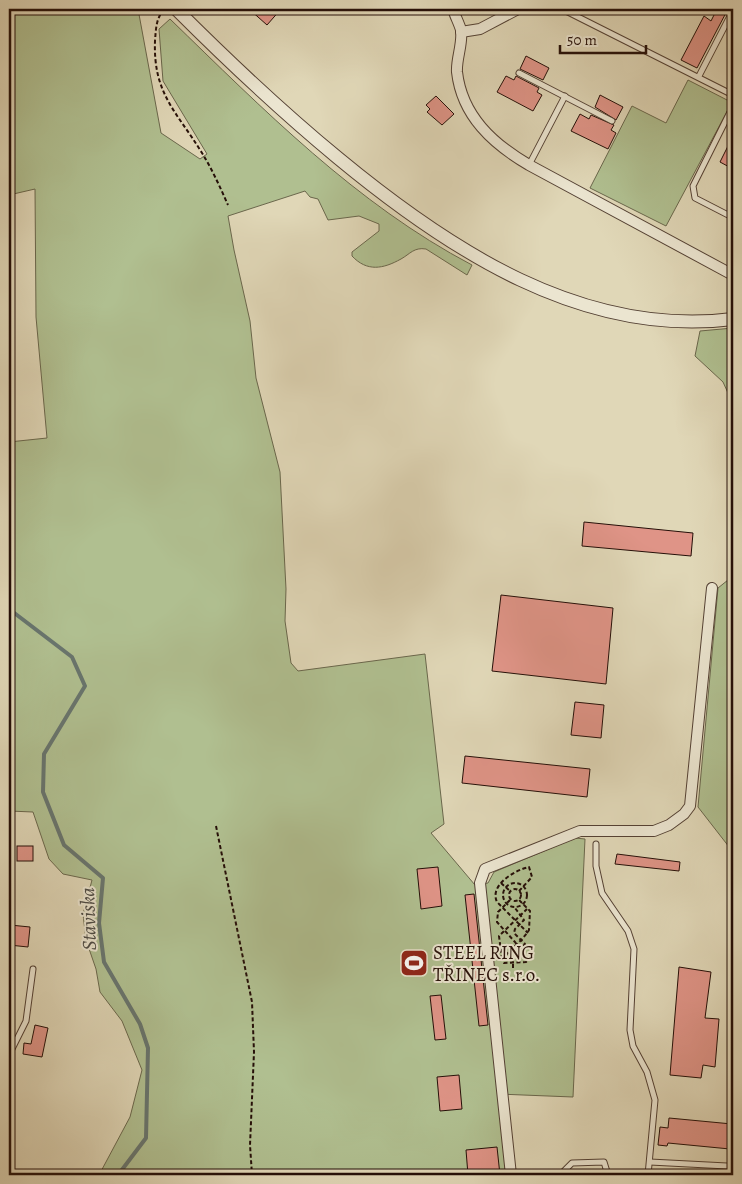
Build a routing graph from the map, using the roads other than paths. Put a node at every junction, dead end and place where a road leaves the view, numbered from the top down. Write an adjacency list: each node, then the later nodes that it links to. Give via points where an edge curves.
1 (176, 9): 16 (street, via 257,88 392,203 497,270 537,288 600,309 666,320)
2 (453, 9): 6 (street)
3 (518, 9): 6 (street, via 480,28)
4 (562, 9): 8 (lane)
5 (733, 15): 8 (lane)
6 (461, 32): 13 (street, via 457,71 464,101 481,129 505,151)
7 (519, 73): 10 (lane)
8 (699, 76): 9 (lane)
9 (733, 95)
10 (565, 96): 12 (lane); 13 (lane)
11 (733, 106): 14 (lane, via 693,186 695,198)
12 (612, 121)
13 (529, 165): 15 (street)
14 (732, 218)
15 (733, 275)
16 (733, 319)
17 (712, 588): 23 (street, via 690,806 684,814 654,831 580,830 485,869 480,883)
18 (596, 844): 21 (lane, via 596,866 602,893 628,932 634,949 630,1030 633,1046 647,1072 655,1100)
19 (33, 969): 20 (lane, via 26,1021)
20 (9, 1054)
21 (650, 1162): 22 (lane); 26 (lane)
22 (727, 1166)
23 (511, 1175)
24 (560, 1175): 25 (lane, via 572,1164 604,1162)
25 (608, 1175)
26 (648, 1175)

